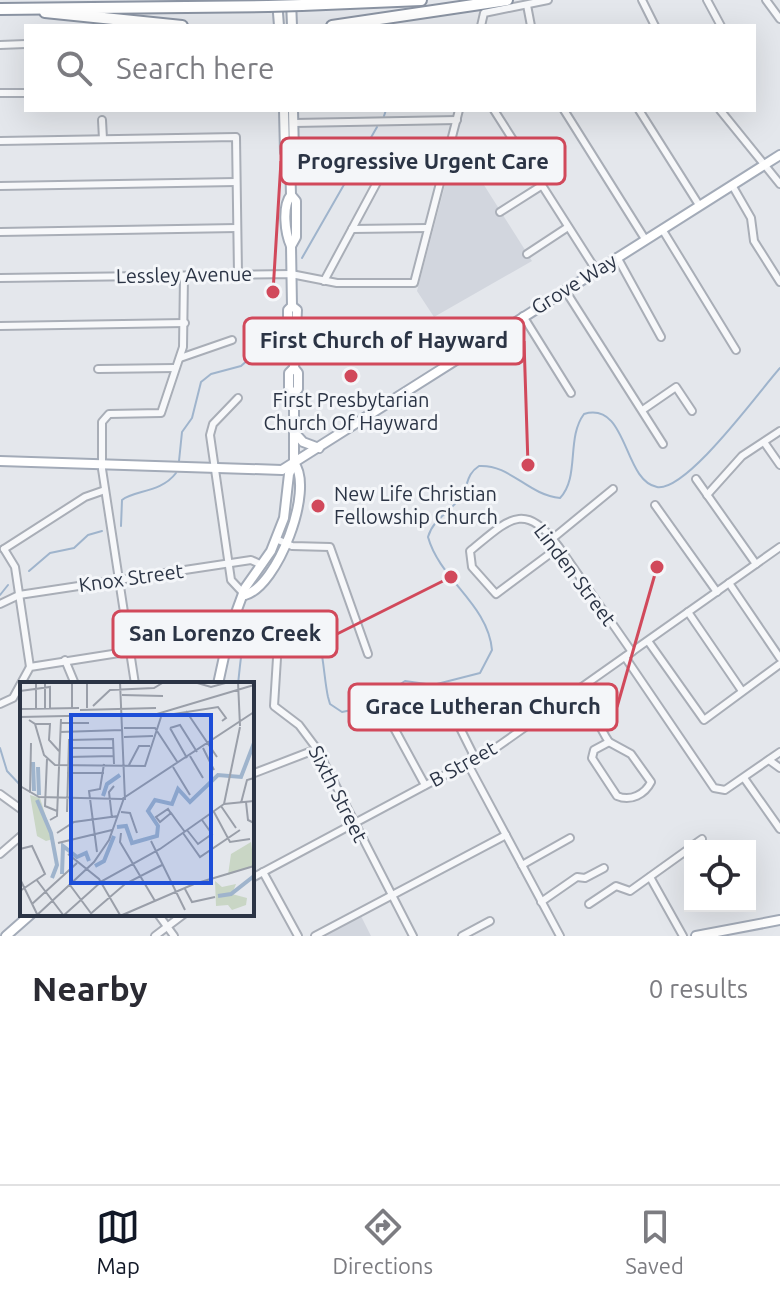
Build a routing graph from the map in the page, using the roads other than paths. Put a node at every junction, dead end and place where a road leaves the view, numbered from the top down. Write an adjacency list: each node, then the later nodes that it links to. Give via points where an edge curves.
1 (291, 0): 15 (main road)
2 (421, 0): 8 (highway, bridge)
3 (507, 0): 16 (highway)
4 (548, 0): 9 (street)
5 (642, 0): 19 (street)
6 (707, 0): 20 (street)
7 (766, 0): 12 (street)
8 (273, 3): 11 (highway); 14 (main road)
9 (527, 5): 17 (street, via 484,13); 18 (street)
10 (0, 9): 11 (highway)
11 (36, 9): 13 (highway, via 56,16)
12 (780, 19)
13 (157, 24)
14 (278, 24)
15 (292, 24)
16 (345, 24)
17 (481, 24)
18 (531, 24)
19 (654, 24)
20 (720, 24)
21 (24, 44): 22 (street)
22 (0, 45)
23 (0, 93): 24 (street)
24 (24, 93)
25 (284, 112): 39 (main road, via 285,152)
26 (293, 112): 34 (main road)
27 (459, 112): 33 (street)
28 (495, 112): 37 (street)
29 (565, 112): 58 (street)
30 (640, 112): 50 (street)
31 (721, 112): 40 (street)
32 (102, 120): 35 (street)
33 (457, 120): 34 (street); 43 (street)
34 (294, 123): 39 (main road)
35 (103, 139): 36 (street); 45 (street, via 236,137)
36 (0, 141)
37 (515, 144): 41 (street); 49 (street)
38 (780, 155): 40 (main road, Grove Way)
39 (290, 159): 44 (main road)
40 (765, 165): 46 (street); 47 (main road, Grove Way)
41 (477, 168)
42 (322, 175): 44 (street)
43 (442, 175): 54 (street); 55 (street, via 381,175)
44 (291, 176): 63 (main road, via 296,201)
45 (236, 182): 48 (street); 53 (street)
46 (780, 184)
47 (732, 185): 50 (main road, Grove Way); 67 (street, via 751,218 754,241)
48 (0, 186)
49 (541, 186): 51 (street); 52 (street)
50 (699, 205): 56 (main road, Grove Way)
51 (500, 212)
52 (568, 227): 59 (street); 61 (street)
53 (237, 228): 57 (street); 62 (street)
54 (428, 228): 55 (street); 66 (street, Lessley Avenue, via 414,283)
55 (352, 229): 66 (street)
56 (662, 229): 58 (main road, Grove Way); 74 (street)
57 (0, 232)
58 (645, 239): 60 (main road, Grove Way)
59 (527, 254)
60 (617, 257): 61 (main road, Grove Way); 72 (street)
61 (596, 270): 68 (main road, Grove Way)
62 (238, 274): 63 (street, Lessley Avenue); 64 (street, Lessley Avenue)
63 (291, 274): 66 (street, Lessley Avenue); 83 (main road, via 288,330 293,334 294,368 289,389 294,393)
64 (184, 276): 65 (street, Lessley Avenue); 70 (street)
65 (0, 278)
66 (324, 281)
67 (780, 282)
68 (565, 290): 69 (main road, Grove Way); 80 (street)
69 (523, 316): 78 (street); 86 (main road, Grove Way)
70 (185, 323): 71 (street); 75 (street)
71 (0, 326)
72 (661, 337)
73 (232, 340): 75 (street)
74 (736, 350)
75 (180, 358): 76 (street)
76 (175, 368): 77 (street); 89 (street, via 161,413 105,415)
77 (98, 369)
78 (571, 393)
79 (238, 398): 91 (street, via 211,427)
80 (644, 409): 81 (street, via 676,387); 85 (street)
81 (692, 411)
82 (780, 431): 84 (street)
83 (294, 432): 86 (main road); 88 (main road)
84 (764, 442): 90 (street); 95 (street, via 742,456)
85 (663, 444)
86 (319, 448): 88 (main road, Grove Way)
87 (0, 461): 89 (main road, Grove Way)
88 (294, 463): 91 (main road, Grove Way, via 282,470); 97 (main road); 99 (main road, via 300,471 298,503)
89 (101, 464): 91 (main road, Grove Way); 94 (street)
90 (780, 465)
91 (215, 468): 103 (street)
92 (696, 479): 95 (street)
93 (613, 489): 98 (street)
94 (105, 490): 102 (street); 106 (street)
95 (707, 495): 104 (street)
96 (655, 505): 108 (street)
97 (276, 539): 99 (street); 105 (main road)
98 (552, 539): 100 (street, Linden Street); 100 (street, Linden Street, via 537,521 517,518 470,551 472,567 496,594)
99 (286, 544): 110 (main road, via 263,581); 117 (street, via 330,547)
100 (559, 547): 116 (street, Linden Street)
101 (780, 547): 104 (street, B Street)
102 (2, 548): 109 (street, via 15,567)
103 (229, 564): 105 (street, Knox Street, via 251,560); 106 (street, Knox Street); 110 (street, via 232,584)
104 (756, 564): 107 (street, B Street)
105 (262, 565): 110 (main road)
106 (118, 580): 109 (street, Knox Street); 115 (street)
107 (729, 583): 108 (street, B Street); 121 (street)
108 (717, 592): 112 (street, B Street)
109 (19, 595): 111 (street, Knox Street); 122 (street)
110 (245, 595): 113 (main road)
111 (0, 604)
112 (688, 612): 114 (street, B Street); 129 (street)
113 (228, 640): 115 (street); 126 (main road)
114 (648, 641): 116 (street, B Street); 129 (street, via 704,720)
115 (129, 651): 120 (street); 125 (street)
116 (632, 652): 118 (street, B Street)
117 (368, 654)
118 (625, 657): 128 (street, B Street); 140 (street, via 714,788)
119 (277, 658): 134 (street, Sixth Street, via 274,706 299,725)
120 (65, 660): 122 (street); 124 (street)
121 (780, 661): 129 (street)
122 (30, 667): 123 (street)
123 (22, 682)
124 (74, 682)
125 (135, 682)
126 (218, 682)
127 (20, 685): 131 (street, via 13,698)
128 (581, 688): 133 (street); 136 (street, B Street)
129 (742, 691)
130 (446, 700): 136 (street)
131 (0, 704)
132 (394, 728): 141 (street)
133 (609, 742): 133 (street, via 631,754 651,782 635,797 617,796 592,758 594,750)
134 (317, 749): 139 (street); 144 (street, Sixth Street)
135 (780, 752): 137 (street)
136 (472, 760): 141 (street, B Street); 146 (street, via 470,768)
137 (769, 760): 138 (street); 140 (street)
138 (780, 768)
139 (254, 773)
140 (744, 778): 145 (street)
141 (425, 785): 144 (street, B Street)
142 (0, 794): 143 (street)
143 (20, 809)
144 (355, 823): 153 (street, B Street); 156 (street, Sixth Street)
145 (780, 829)
146 (506, 835): 151 (street); 156 (street)
147 (20, 837): 150 (street)
148 (570, 838): 151 (street)
149 (684, 852): 155 (street)
150 (0, 854)
151 (522, 865): 157 (street)
152 (604, 868): 157 (street, via 577,877)
153 (263, 872): 154 (street, B Street); 170 (street)
154 (254, 877)
155 (650, 877): 158 (street, via 630,891 616,886); 175 (street)
156 (391, 896): 171 (street); 172 (street, Sixth Street)
157 (541, 902): 174 (street)
158 (589, 904)
159 (29, 916): 167 (main road)
160 (160, 916): 164 (street)
161 (181, 916): 164 (street)
162 (780, 920): 166 (main road)
163 (490, 921): 173 (street)
164 (167, 926): 168 (street); 169 (street)
165 (0, 931): 167 (street)
166 (725, 933): 176 (main road)
167 (5, 936)
168 (155, 936)
169 (174, 936)
170 (298, 936)
171 (315, 936)
172 (413, 936)
173 (462, 936)
174 (560, 936)
175 (683, 936)
176 (696, 936)

